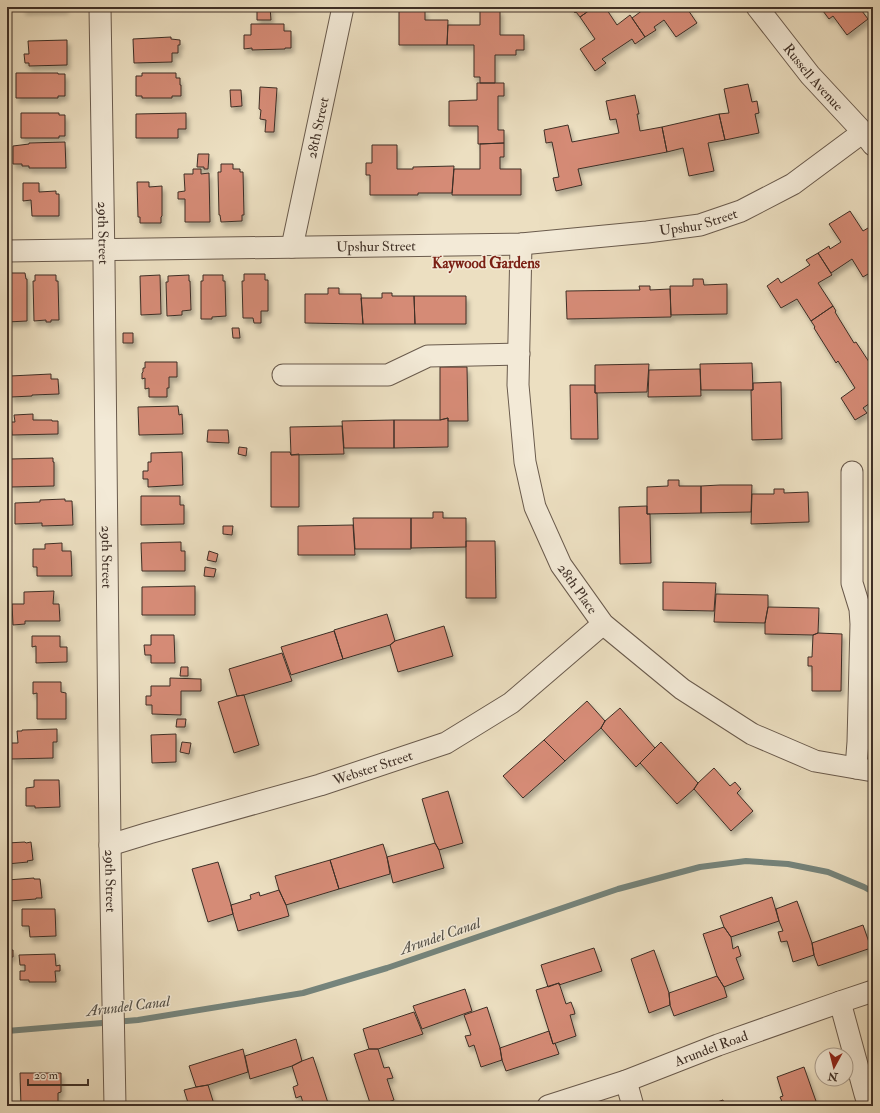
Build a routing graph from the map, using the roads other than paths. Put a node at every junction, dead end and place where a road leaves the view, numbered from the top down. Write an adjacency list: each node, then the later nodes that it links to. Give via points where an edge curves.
1 (100, 7): 7 (street, 29th Street)
2 (343, 7): 6 (street, 28th Street)
3 (757, 7): 4 (street, Russell Avenue, via 810,75)
4 (868, 139): 5 (street, Upshur Street, via 793,184 741,211 700,225)
5 (521, 244): 6 (street, Upshur Street); 9 (street, 28th Place)
6 (292, 247): 7 (street, Upshur Street)
7 (104, 250): 8 (street, Upshur Street); 14 (street, 29th Street)
8 (7, 252)
9 (519, 354): 10 (street, via 428,356 388,375); 12 (street, 28th Place, via 518,385 524,462 535,507 561,565)
10 (283, 375)
11 (852, 472): 13 (street, via 852,583 860,609 861,624 858,742)
12 (603, 624): 13 (street, 28th Place, via 682,689 752,734 816,760); 14 (street, Webster Street, via 511,703 446,743 320,785)
13 (864, 770)
14 (110, 845): 18 (street, 29th Street)
15 (873, 991): 16 (street, Arundel Road)
16 (840, 1002): 17 (street, Arundel Road); 21 (street)
17 (626, 1081): 19 (street, Arundel Road); 20 (street)
18 (115, 1106)
19 (548, 1106)
20 (633, 1106)
21 (869, 1106)

